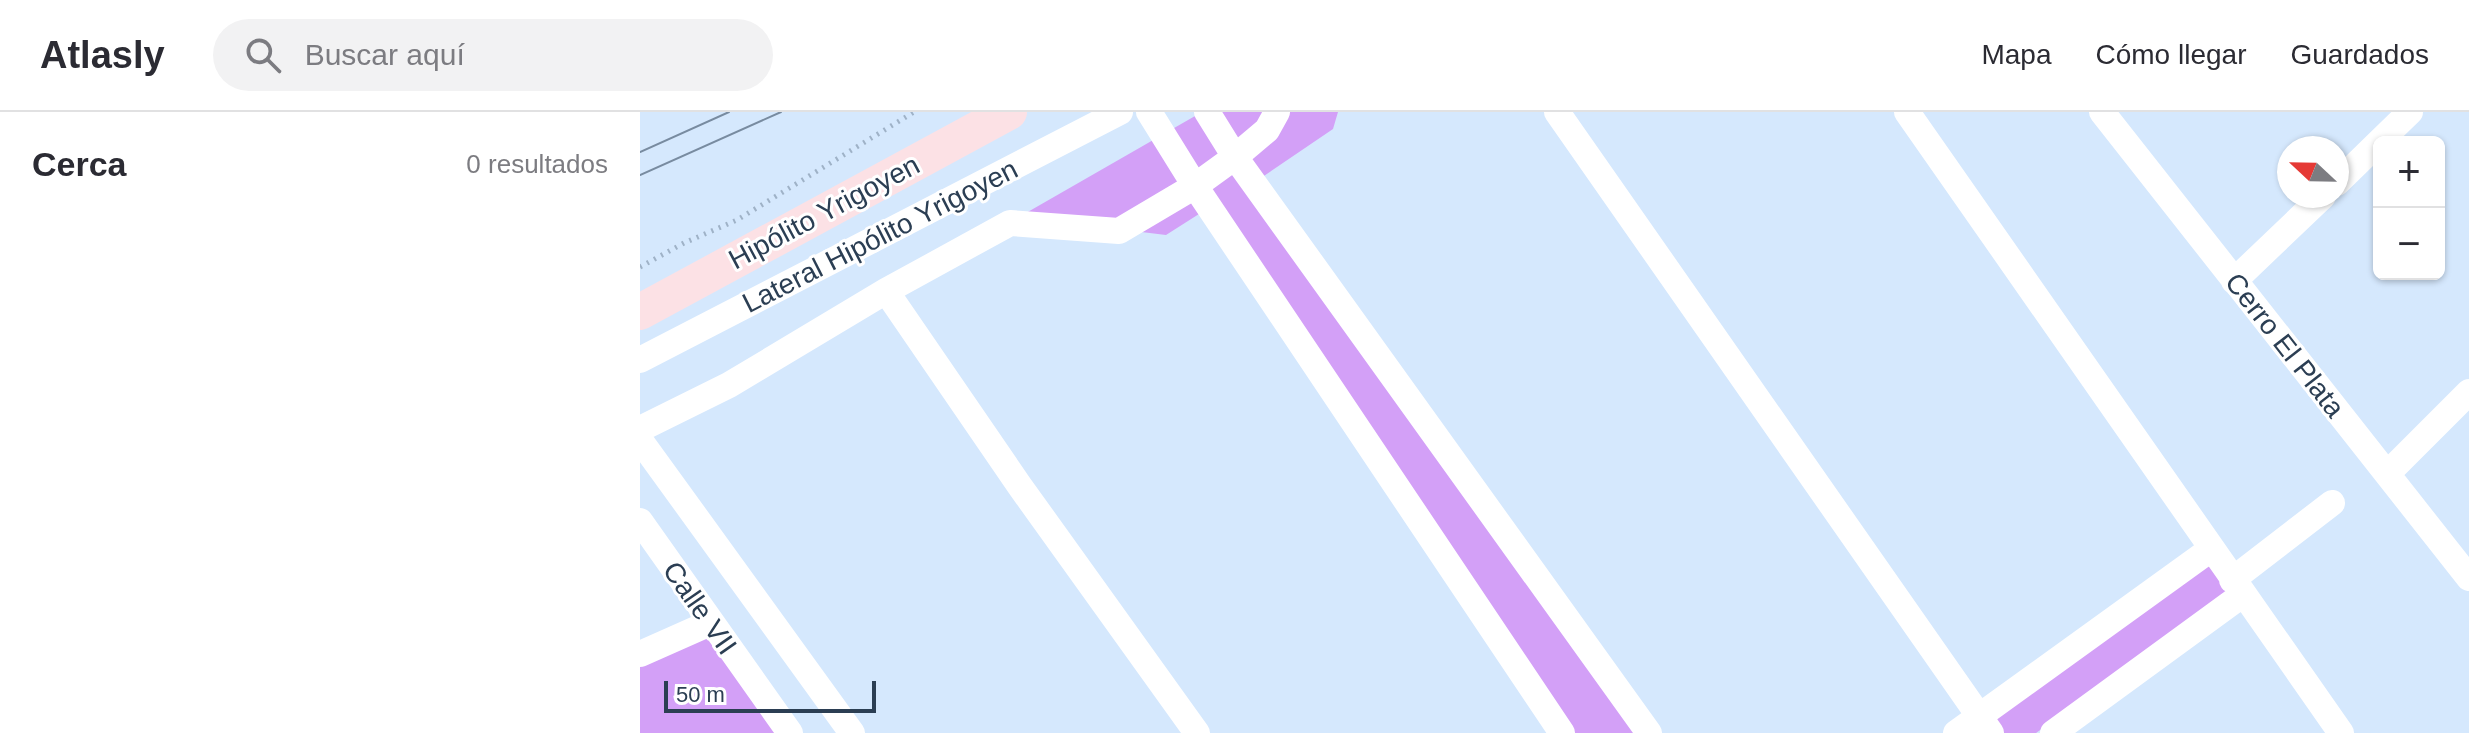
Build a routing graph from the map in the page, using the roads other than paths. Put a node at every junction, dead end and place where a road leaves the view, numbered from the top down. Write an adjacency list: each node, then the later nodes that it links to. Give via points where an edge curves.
1 (1009, 112): 18 (main road, Hipólito Yrigoyen)
2 (1120, 112): 19 (street, Lateral Hipólito Yrigoyen)
3 (1149, 112): 14 (street)
4 (1207, 112): 12 (street)
5 (1277, 112): 12 (street, via 1267,130)
6 (1557, 112): 31 (street)
7 (1907, 112): 26 (street)
8 (2102, 112): 16 (street, Cerro El Plata)
9 (2410, 112): 10 (street)
10 (2385, 136)
11 (2373, 148): 13 (street)
12 (1235, 157): 14 (street); 36 (street)
13 (2349, 171)
14 (1195, 186): 17 (street, via 1119,231 1010,223); 35 (street)
15 (2310, 208): 16 (street)
16 (2234, 281): 23 (street, Cerro El Plata)
17 (886, 291): 21 (street, via 729,385); 34 (street)
18 (643, 303)
19 (640, 360)
20 (2469, 392): 23 (street)
21 (640, 429)
22 (640, 440): 33 (street)
23 (2387, 474): 27 (street, Cerro El Plata)
24 (2332, 503): 28 (street)
25 (640, 521): 29 (street, Calle VII)
26 (2211, 549): 28 (street); 31 (street)
27 (2469, 578)
28 (2237, 587): 38 (street); 39 (street)
29 (710, 623): 30 (street); 32 (street, Calle VII)
30 (640, 654)
31 (1985, 725): 37 (street)
32 (790, 733)
33 (852, 733)
34 (1197, 733)
35 (1562, 733)
36 (1649, 733)
37 (1956, 733)
38 (2053, 733)
39 (2341, 733)

